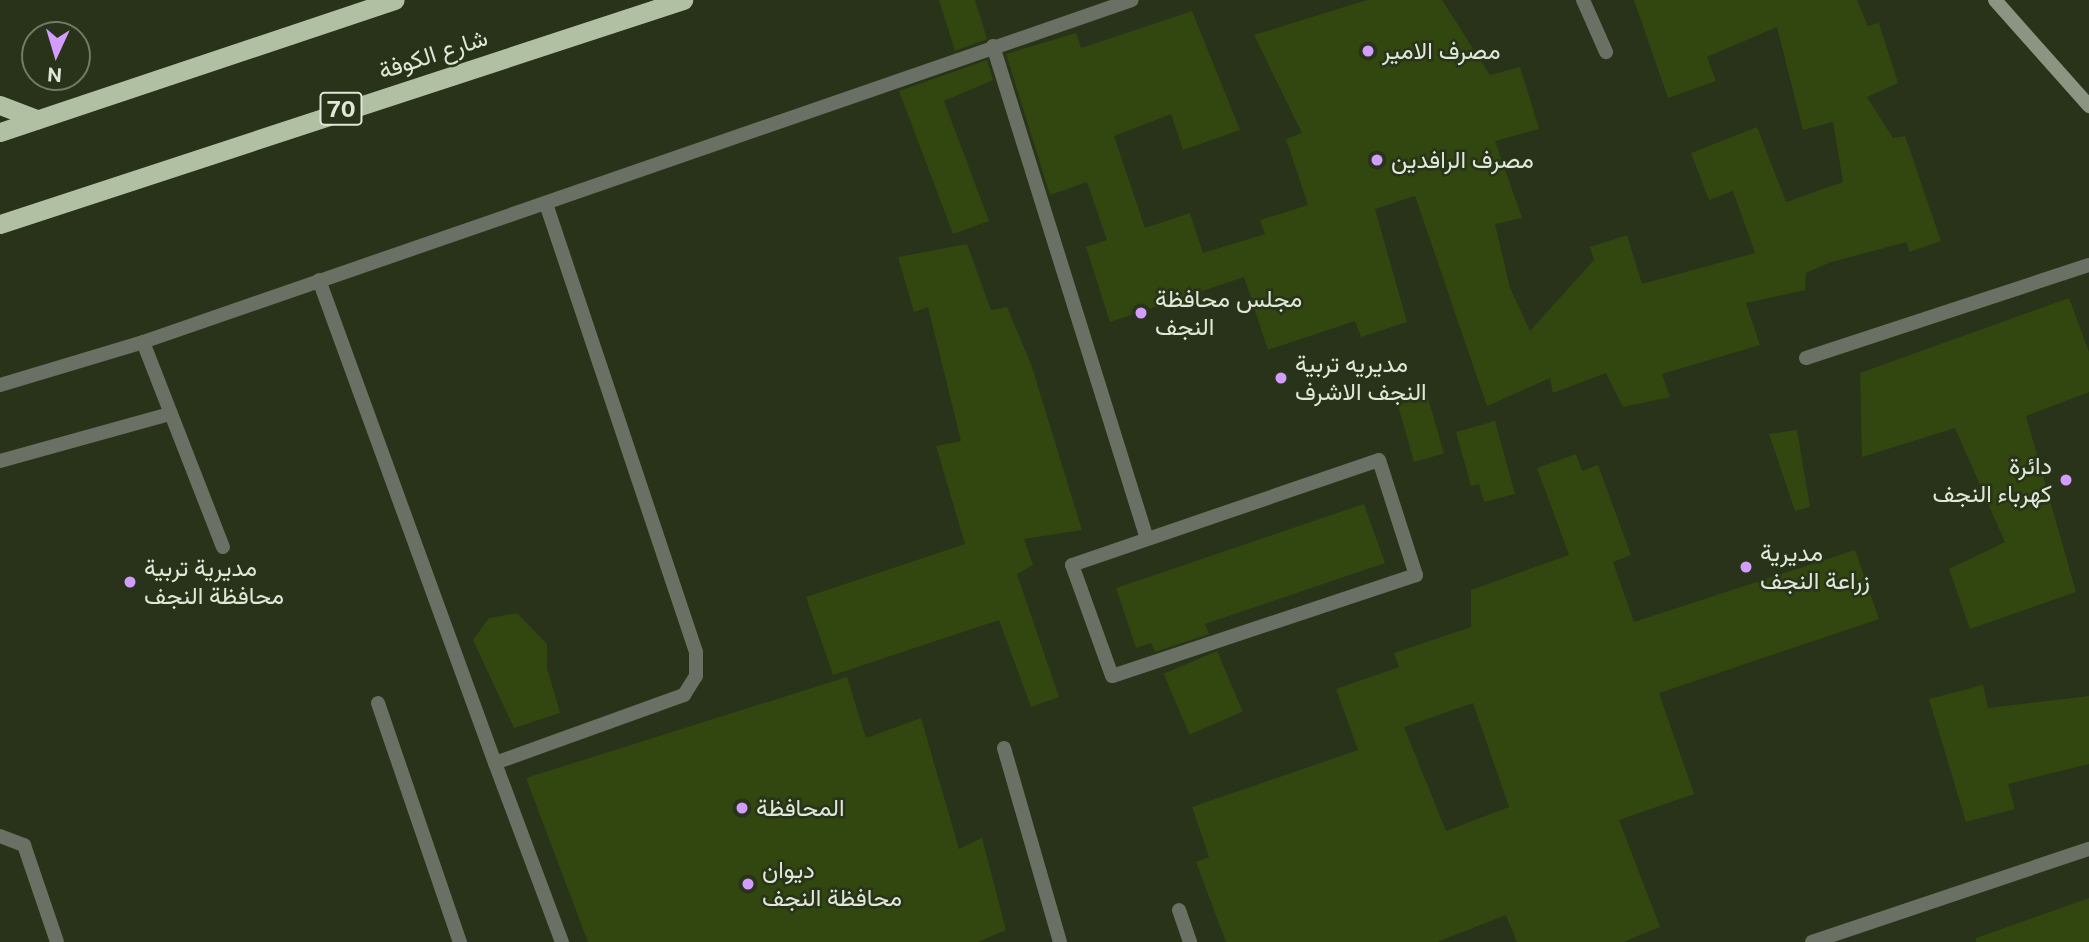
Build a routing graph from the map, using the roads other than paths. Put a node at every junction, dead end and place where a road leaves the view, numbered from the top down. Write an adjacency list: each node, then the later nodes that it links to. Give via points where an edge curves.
1 (394, 0): 10 (highway)
2 (683, 0): 13 (highway, شارع الكوفة / 70)
3 (1132, 0): 6 (street)
4 (1583, 0): 7 (street)
5 (1995, 0): 9 (main road)
6 (993, 46): 12 (street); 21 (street)
7 (1606, 52)
8 (0, 105): 10 (highway)
9 (2089, 106)
10 (37, 120): 11 (highway)
11 (0, 132)
12 (546, 203): 15 (street); 25 (street, via 696,652 696,676 684,695)
13 (0, 224)
14 (2089, 265): 17 (street)
15 (319, 280): 16 (street); 25 (street)
16 (143, 342): 18 (street); 19 (street)
17 (1806, 358)
18 (0, 385)
19 (170, 414): 20 (street); 22 (street)
20 (0, 461)
21 (1147, 539): 21 (street, via 1379,460 1416,575 1112,676 1072,565)
22 (223, 547)
23 (378, 703): 30 (street)
24 (1004, 748): 32 (street)
25 (495, 763): 31 (street)
26 (0, 836): 29 (street, via 24,845)
27 (2089, 849): 34 (street)
28 (1179, 910): 33 (street)
29 (57, 942)
30 (460, 942)
31 (562, 942)
32 (1060, 942)
33 (1190, 942)
34 (1812, 942)

